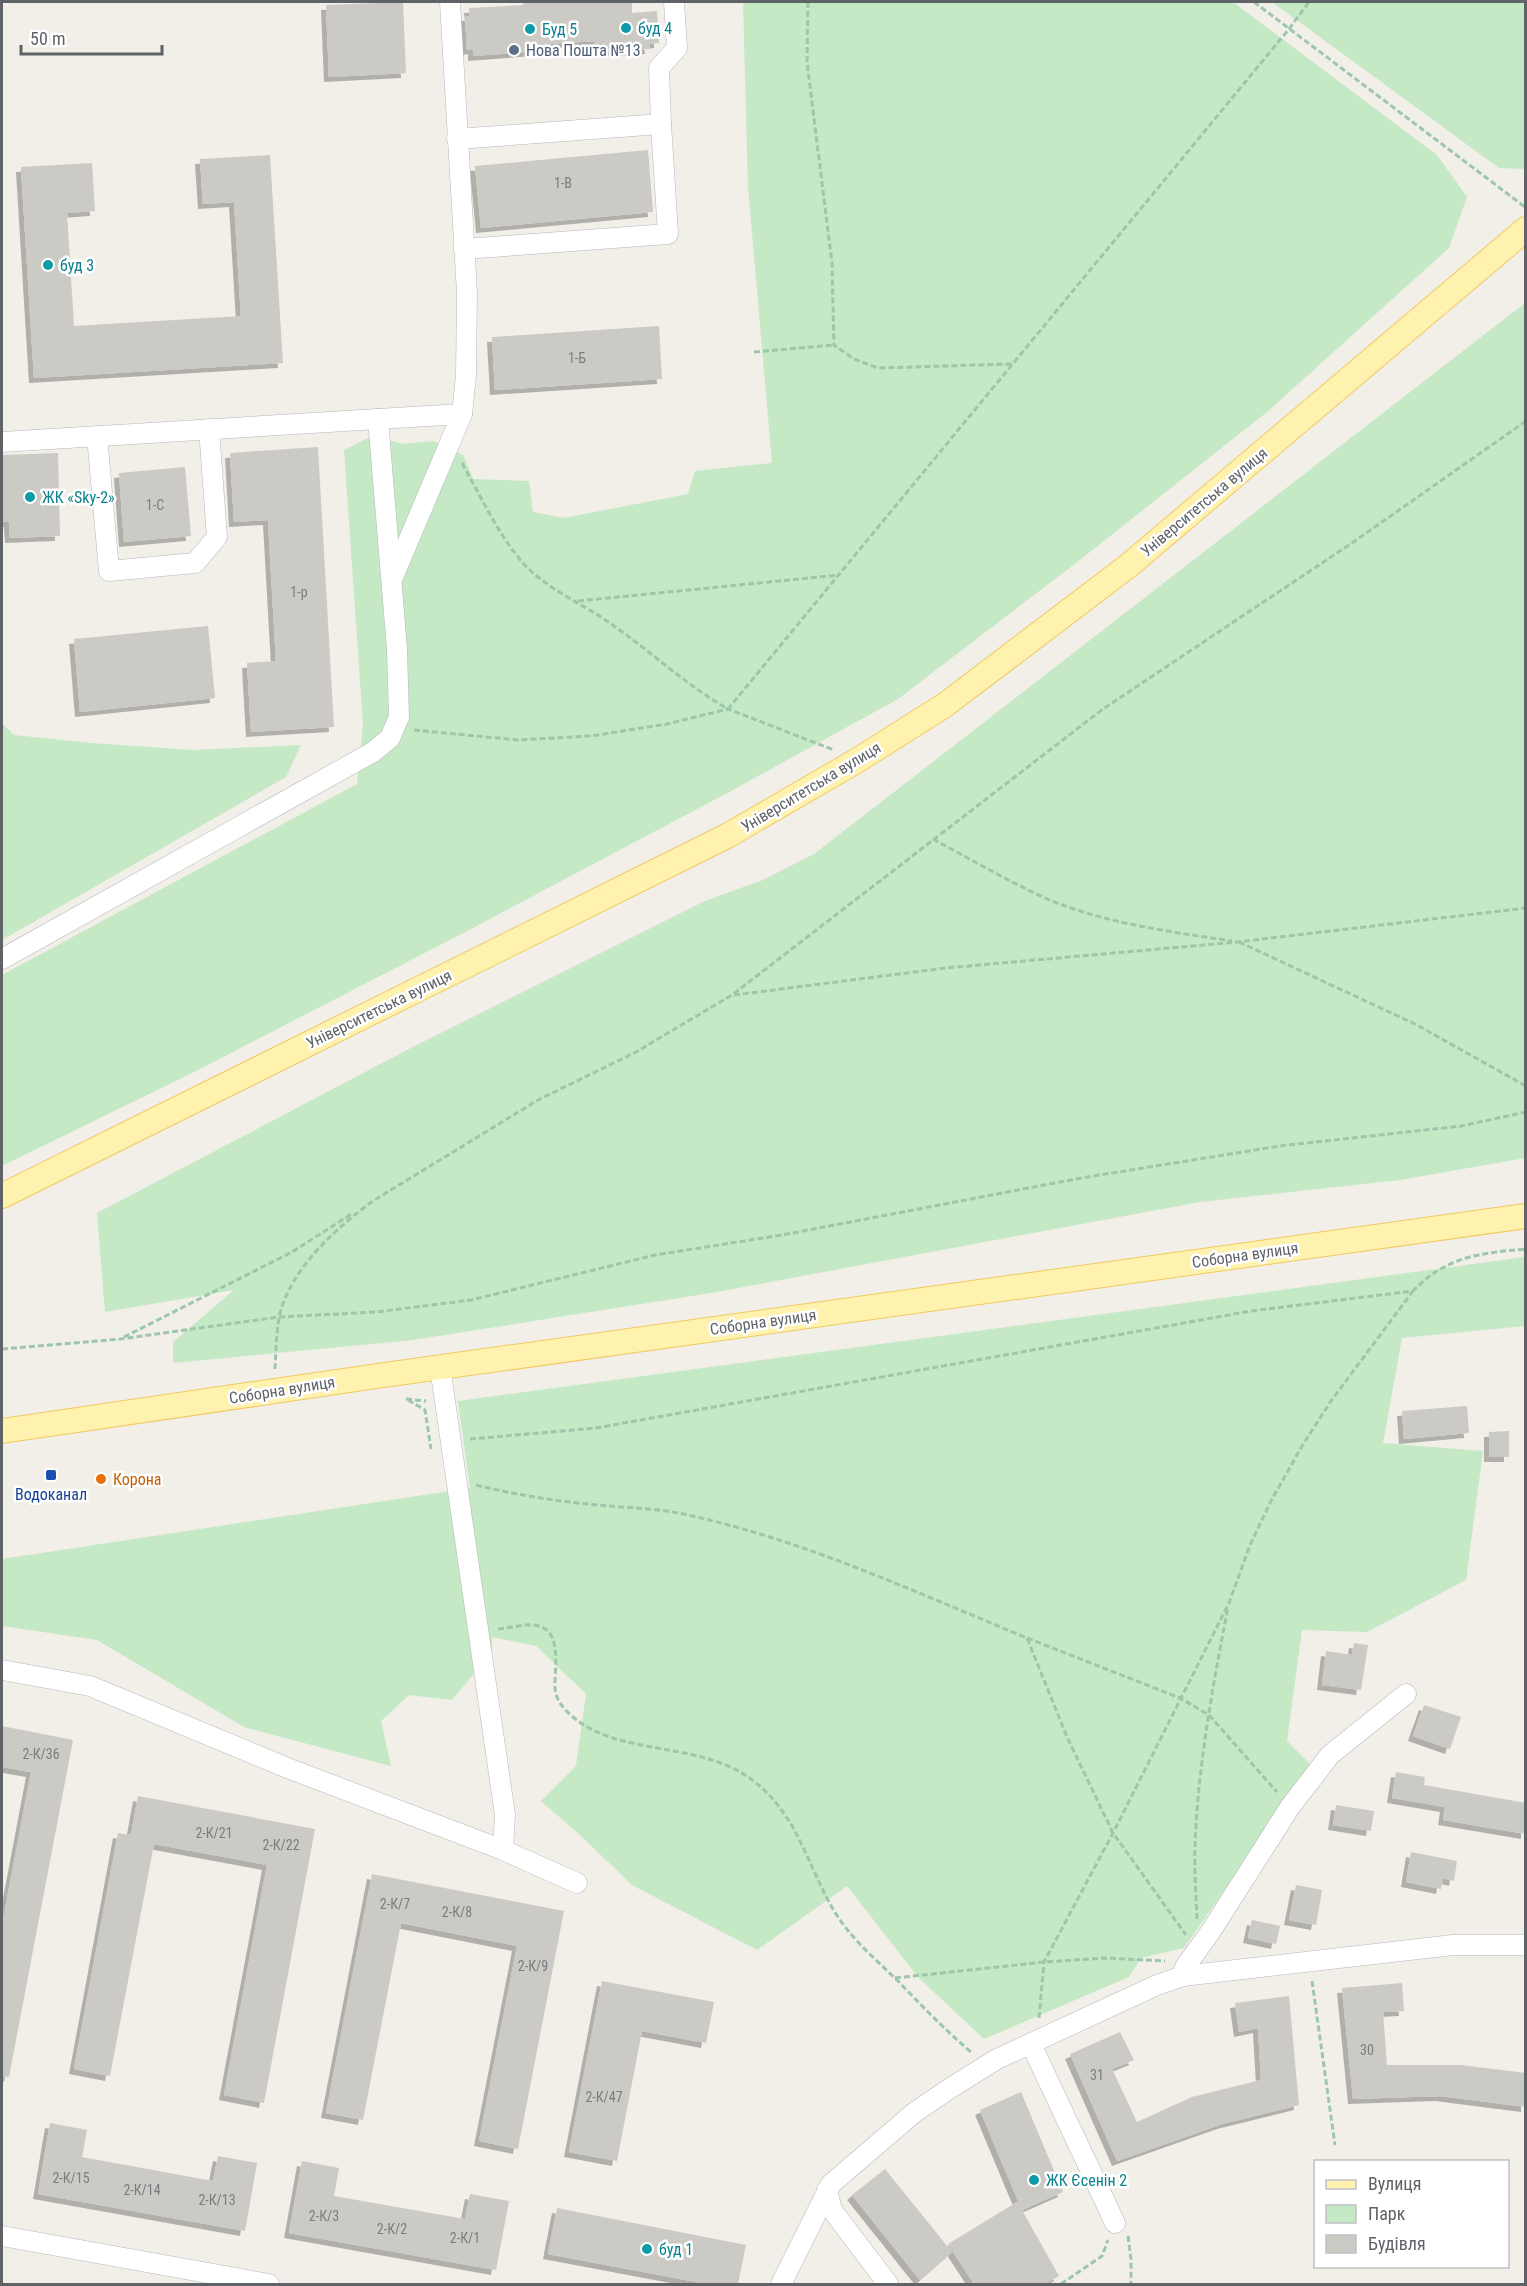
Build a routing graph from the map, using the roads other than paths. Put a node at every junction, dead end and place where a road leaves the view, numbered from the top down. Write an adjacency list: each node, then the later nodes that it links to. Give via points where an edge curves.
1 (450, 2): 4 (street)
2 (674, 2): 3 (street, via 677,48 658,68)
3 (661, 124): 4 (street); 6 (street, via 669,234)
4 (457, 139): 6 (street)
5 (1526, 229): 14 (main road, Університетська вулиця, via 1128,566 945,705 727,836)
6 (464, 249): 7 (street, via 467,336)
7 (462, 414): 8 (street); 12 (street)
8 (378, 419): 9 (street); 12 (street)
9 (209, 429): 10 (street); 10 (street, via 217,537 195,563 109,571)
10 (98, 436): 11 (street)
11 (2, 442)
12 (391, 581): 13 (street, via 399,717 390,738 373,752)
13 (2, 959)
14 (2, 1196)
15 (1526, 1216): 16 (main road, Соборна вулиця)
16 (440, 1367): 17 (main road, Соборна вулиця); 20 (street, via 505,1815)
17 (2, 1431)
18 (2, 1670): 20 (street, via 90,1686 290,1769)
19 (1406, 1694): 23 (street, via 1330,1755 1290,1807)
20 (503, 1850): 21 (street)
21 (576, 1883)
22 (1526, 1945): 23 (street, via 1453,1945)
23 (1184, 1972): 24 (street)
24 (1034, 2042): 25 (street, via 952,2086 915,2112 837,2177); 26 (street)
25 (827, 2190): 29 (street); 30 (street, via 832,2210)
26 (1121, 2226)
27 (2, 2236): 28 (street)
28 (269, 2284)
29 (781, 2284)
30 (888, 2284)

